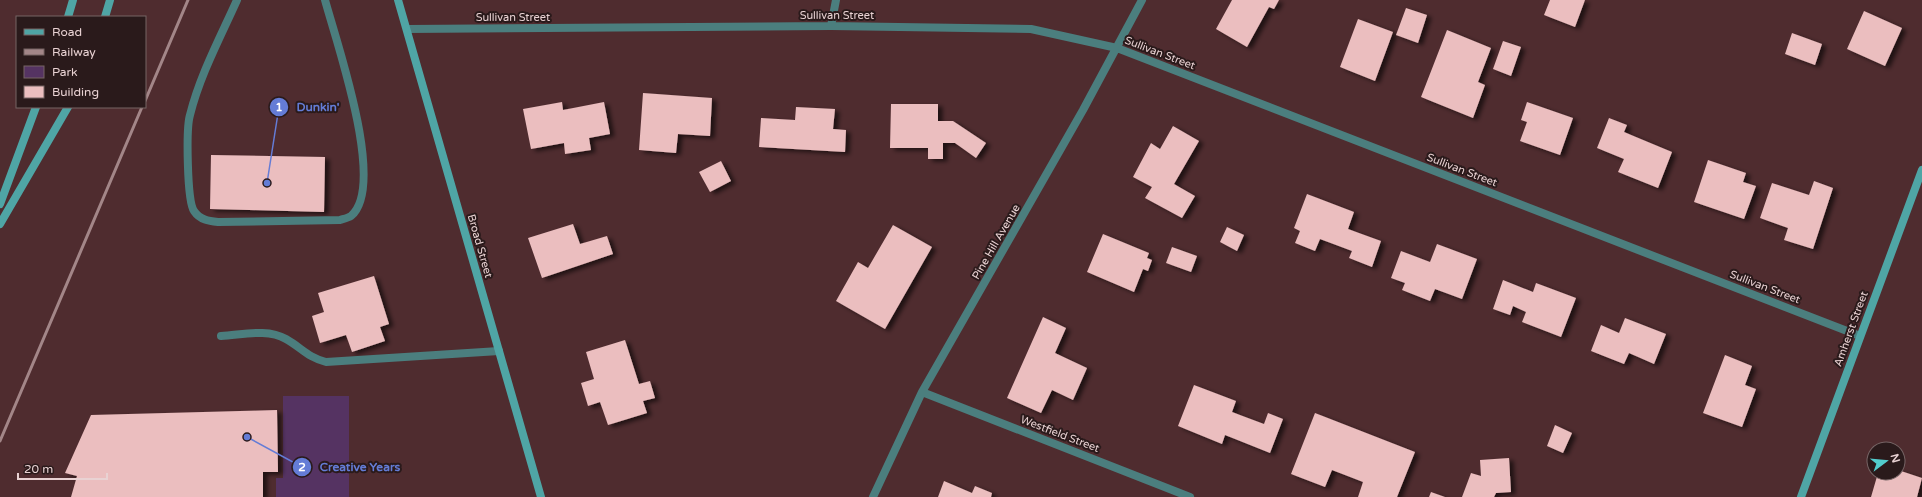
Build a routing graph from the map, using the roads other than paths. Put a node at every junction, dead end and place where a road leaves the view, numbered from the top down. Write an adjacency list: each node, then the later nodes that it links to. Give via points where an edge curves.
1 (73, 0): 8 (main road)
2 (110, 0): 9 (main road)
3 (237, 0): 4 (street, via 199,84 189,117 190,198 194,211 203,220 218,222 340,220 350,216 358,207 363,194 364,178 357,113)
4 (325, 0)
5 (398, 0): 11 (main road, Broad Street)
6 (836, 0): 10 (street)
7 (1142, 0): 12 (street, Pine Hill Avenue)
8 (68, 16)
9 (105, 16)
10 (831, 26): 11 (street, Sullivan Street); 12 (street, Sullivan Street, via 1031,29)
11 (407, 29): 20 (main road, Broad Street)
12 (1117, 48): 19 (street, Sullivan Street); 21 (street, Pine Hill Avenue)
13 (36, 108): 16 (main road)
14 (67, 108): 17 (main road)
15 (1922, 170): 19 (main road, Amherst Street)
16 (0, 204)
17 (0, 224)
18 (221, 336): 20 (street, via 271,333 286,338 313,359 326,362)
19 (1860, 336): 25 (main road, Amherst Street)
20 (499, 351): 22 (main road, Broad Street)
21 (922, 392): 23 (street, Pine Hill Avenue); 24 (street, Westfield Street)
22 (541, 497)
23 (872, 497)
24 (1190, 497)
25 (1801, 497)

